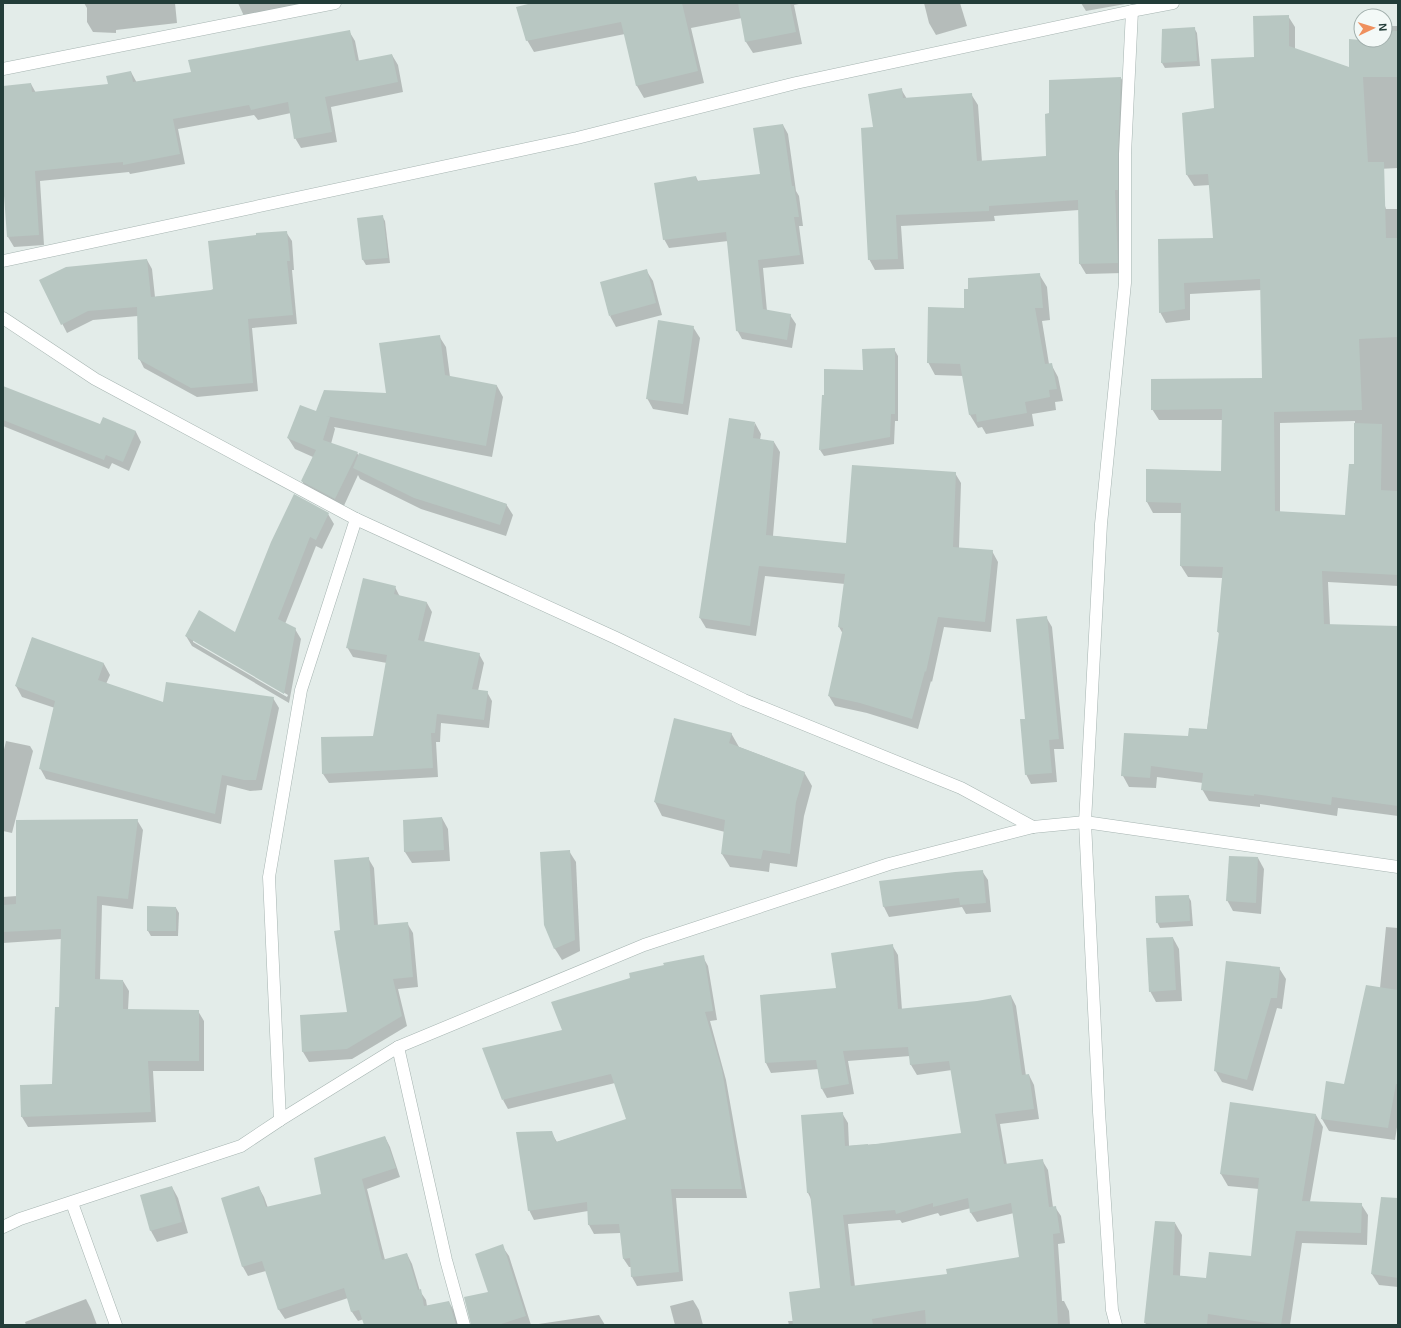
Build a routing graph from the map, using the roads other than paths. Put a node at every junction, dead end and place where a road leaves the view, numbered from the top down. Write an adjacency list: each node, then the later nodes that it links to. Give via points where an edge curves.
1 (336, 3): 4 (street)
2 (1174, 3): 3 (street)
3 (1132, 10): 5 (street, via 796,83 578,138); 8 (street, via 1125,154 1125,283 1101,524)
4 (3, 69)
5 (3, 261)
6 (3, 318): 7 (street, via 95,379)
7 (356, 518): 9 (street, via 744,700 961,788); 12 (street, via 301,690 269,877)
8 (1085, 822): 9 (street); 10 (street); 17 (street, via 1098,1112 1112,1310)
9 (1033, 827): 11 (street, via 889,864 644,945)
10 (1398, 868)
11 (398, 1047): 12 (street); 16 (street, via 446,1260)
12 (280, 1120): 13 (street, via 240,1146)
13 (72, 1203): 14 (street); 15 (street)
14 (3, 1227)
15 (116, 1325)
16 (464, 1325)
17 (1116, 1325)

